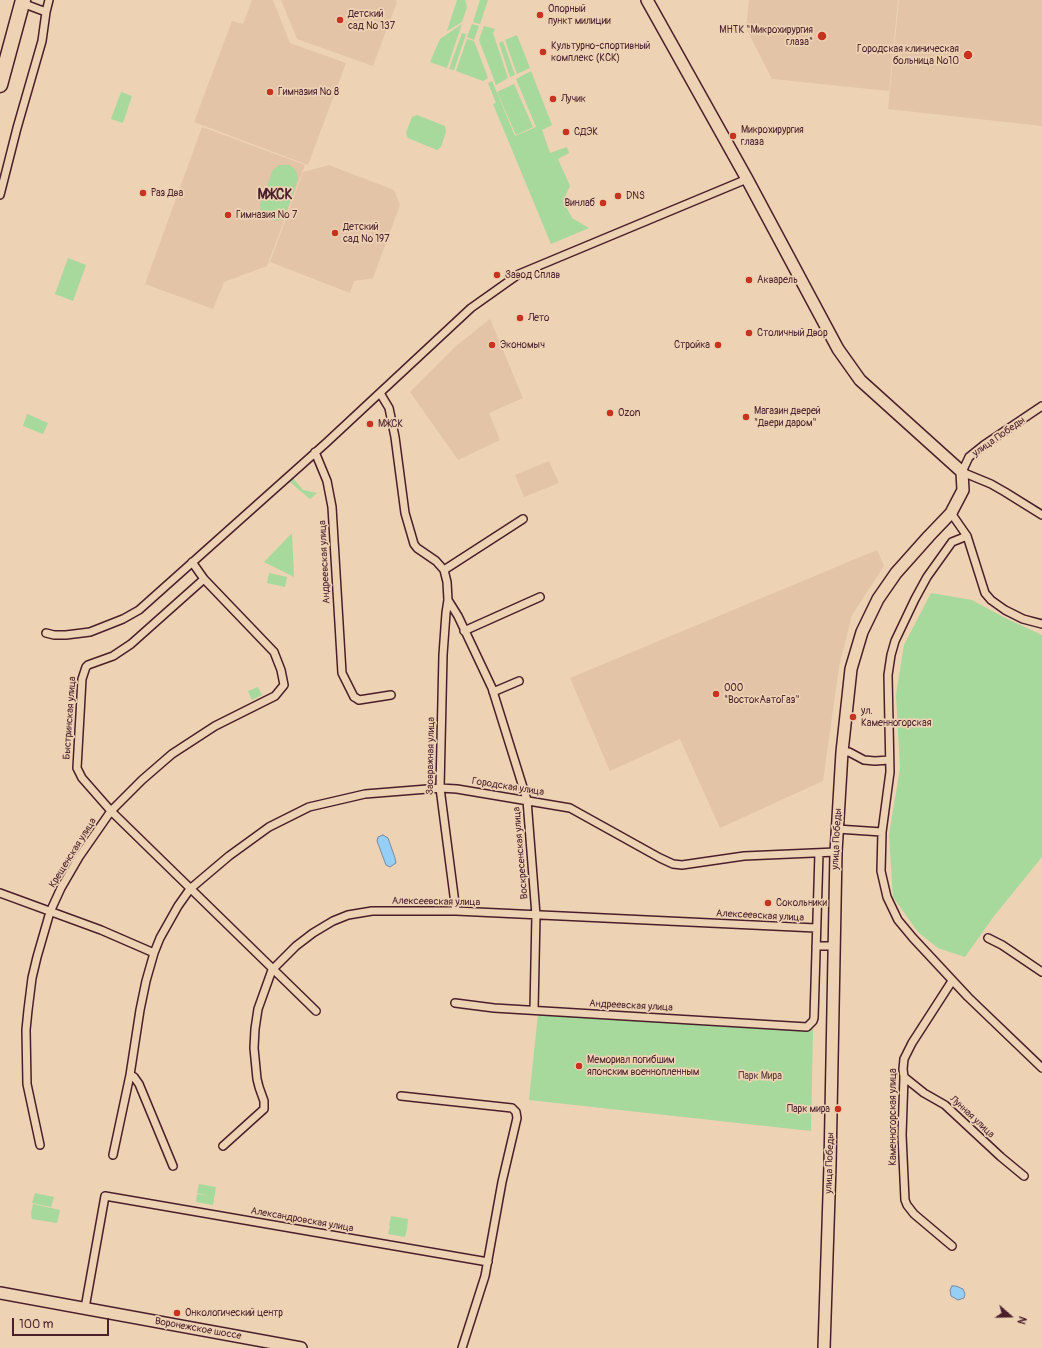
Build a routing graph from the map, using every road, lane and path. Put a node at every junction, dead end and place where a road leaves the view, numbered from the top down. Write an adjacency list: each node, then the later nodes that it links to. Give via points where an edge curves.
1 (49, 0): 4 (street)
2 (647, 0): 6 (street)
3 (23, 2): 4 (street); 5 (highway)
4 (46, 12): 7 (street, via 42,41)
5 (0, 85)
6 (747, 178): 8 (street, via 519,274 471,308); 11 (street, via 838,349 860,380)
7 (0, 195)
8 (380, 393): 10 (street); 17 (street, via 389,408 405,513 414,544)
9 (1042, 406): 11 (street, улица Победы, via 984,445 969,458)
10 (315, 452): 16 (street); 25 (street, Андреевская улица, via 327,481 332,507 342,673 354,697 360,700)
11 (962, 472): 12 (street, улица Победы, via 963,490); 13 (street, via 992,484)
12 (951, 513): 15 (street); 27 (street, улица Победы, via 896,573 878,599 862,632 851,669)
13 (1042, 515)
14 (523, 519): 17 (street)
15 (967, 536): 21 (street, via 985,593 1005,610 1023,619); 28 (street, via 952,542 927,577 895,642 888,675)
16 (192, 562): 18 (street); 23 (street, via 149,602 123,619 90,632 66,635)
17 (444, 570): 20 (street, Заовражная улица)
18 (204, 579): 31 (street, Быстринская улица, via 131,644 113,656 88,665 84,670 77,768 82,778); 31 (street, Крещенская улица, via 274,652 282,670 284,685 278,694 269,700 215,726 172,754)
19 (540, 597): 22 (street)
20 (448, 600): 22 (street, Воскресенская улица); 29 (street, Заовражная улица, via 443,655)
21 (1042, 624)
22 (464, 631): 26 (street, Воскресенская улица)
23 (46, 633)
24 (519, 681): 26 (street)
25 (391, 695)
26 (494, 695): 30 (street, Воскресенская улица)
27 (842, 752): 28 (street, via 849,752 864,760); 32 (street, улица Победы)
28 (889, 760): 33 (street, via 890,772)
29 (440, 788): 30 (street, Городская улица); 36 (street, Городская улица, via 365,794 309,807 269,827); 38 (street, Заовражная улица)
30 (527, 800): 35 (street, Городская улица, via 570,808 660,858 682,865 744,856); 40 (street, Воскресенская улица)
31 (111, 811): 36 (street); 39 (street, Крещенская улица, via 79,857)
32 (837, 828): 33 (street); 34 (street, улица Победы)
33 (882, 832): 48 (street, via 881,871 887,896 898,920)
34 (836, 852): 35 (street, Городская улица); 44 (street, улица Победы)
35 (819, 853): 41 (street)
36 (190, 889): 45 (street, Городская улица, via 160,938); 46 (street)
37 (0, 893): 39 (street)
38 (456, 911): 40 (street, Алексеевская улица); 46 (street, Алексеевская улица, via 372,911 348,915 313,933)
39 (50, 912): 45 (street); 56 (street, Крещенская улица, via 32,978 26,1030 27,1084)
40 (536, 915): 41 (street, Алексеевская улица); 50 (street, Воскресенская улица)
41 (816, 928): 43 (street)
42 (988, 938): 47 (street)
43 (816, 946): 44 (street); 50 (street, Андреевская улица, via 814,1018 807,1026)
44 (834, 946): 67 (street, улица Победы)
45 (154, 953): 53 (street, Городская улица, via 140,1010)
46 (272, 970): 51 (street); 57 (street, Алексеевская улица, via 258,1009 255,1028 254,1048 264,1109)
47 (1042, 972)
48 (952, 981): 52 (street); 54 (street, Каменногорская улица, via 908,1052 903,1064)
49 (455, 1003): 50 (street, Андреевская улица)
50 (534, 1010)
51 (316, 1011)
52 (1041, 1066)
53 (130, 1075): 58 (street, Городская улица); 59 (street, via 139,1084)
54 (904, 1077): 60 (street, Лунная улица, via 945,1105); 61 (street, Каменногорская улица, via 902,1135 905,1200 914,1214)
55 (401, 1096): 62 (street, via 512,1108 516,1112 517,1118 502,1182)
56 (40, 1145)
57 (223, 1146)
58 (113, 1155)
59 (172, 1166)
60 (1024, 1176)
61 (952, 1246)
62 (488, 1262): 64 (street, Александровская улица, via 113,1197 105,1193); 66 (street)
63 (0, 1293): 64 (street, Воронежское шоссе)
64 (85, 1308): 65 (street, Воронежское шоссе)
65 (301, 1348)
66 (462, 1348)
67 (824, 1348)

